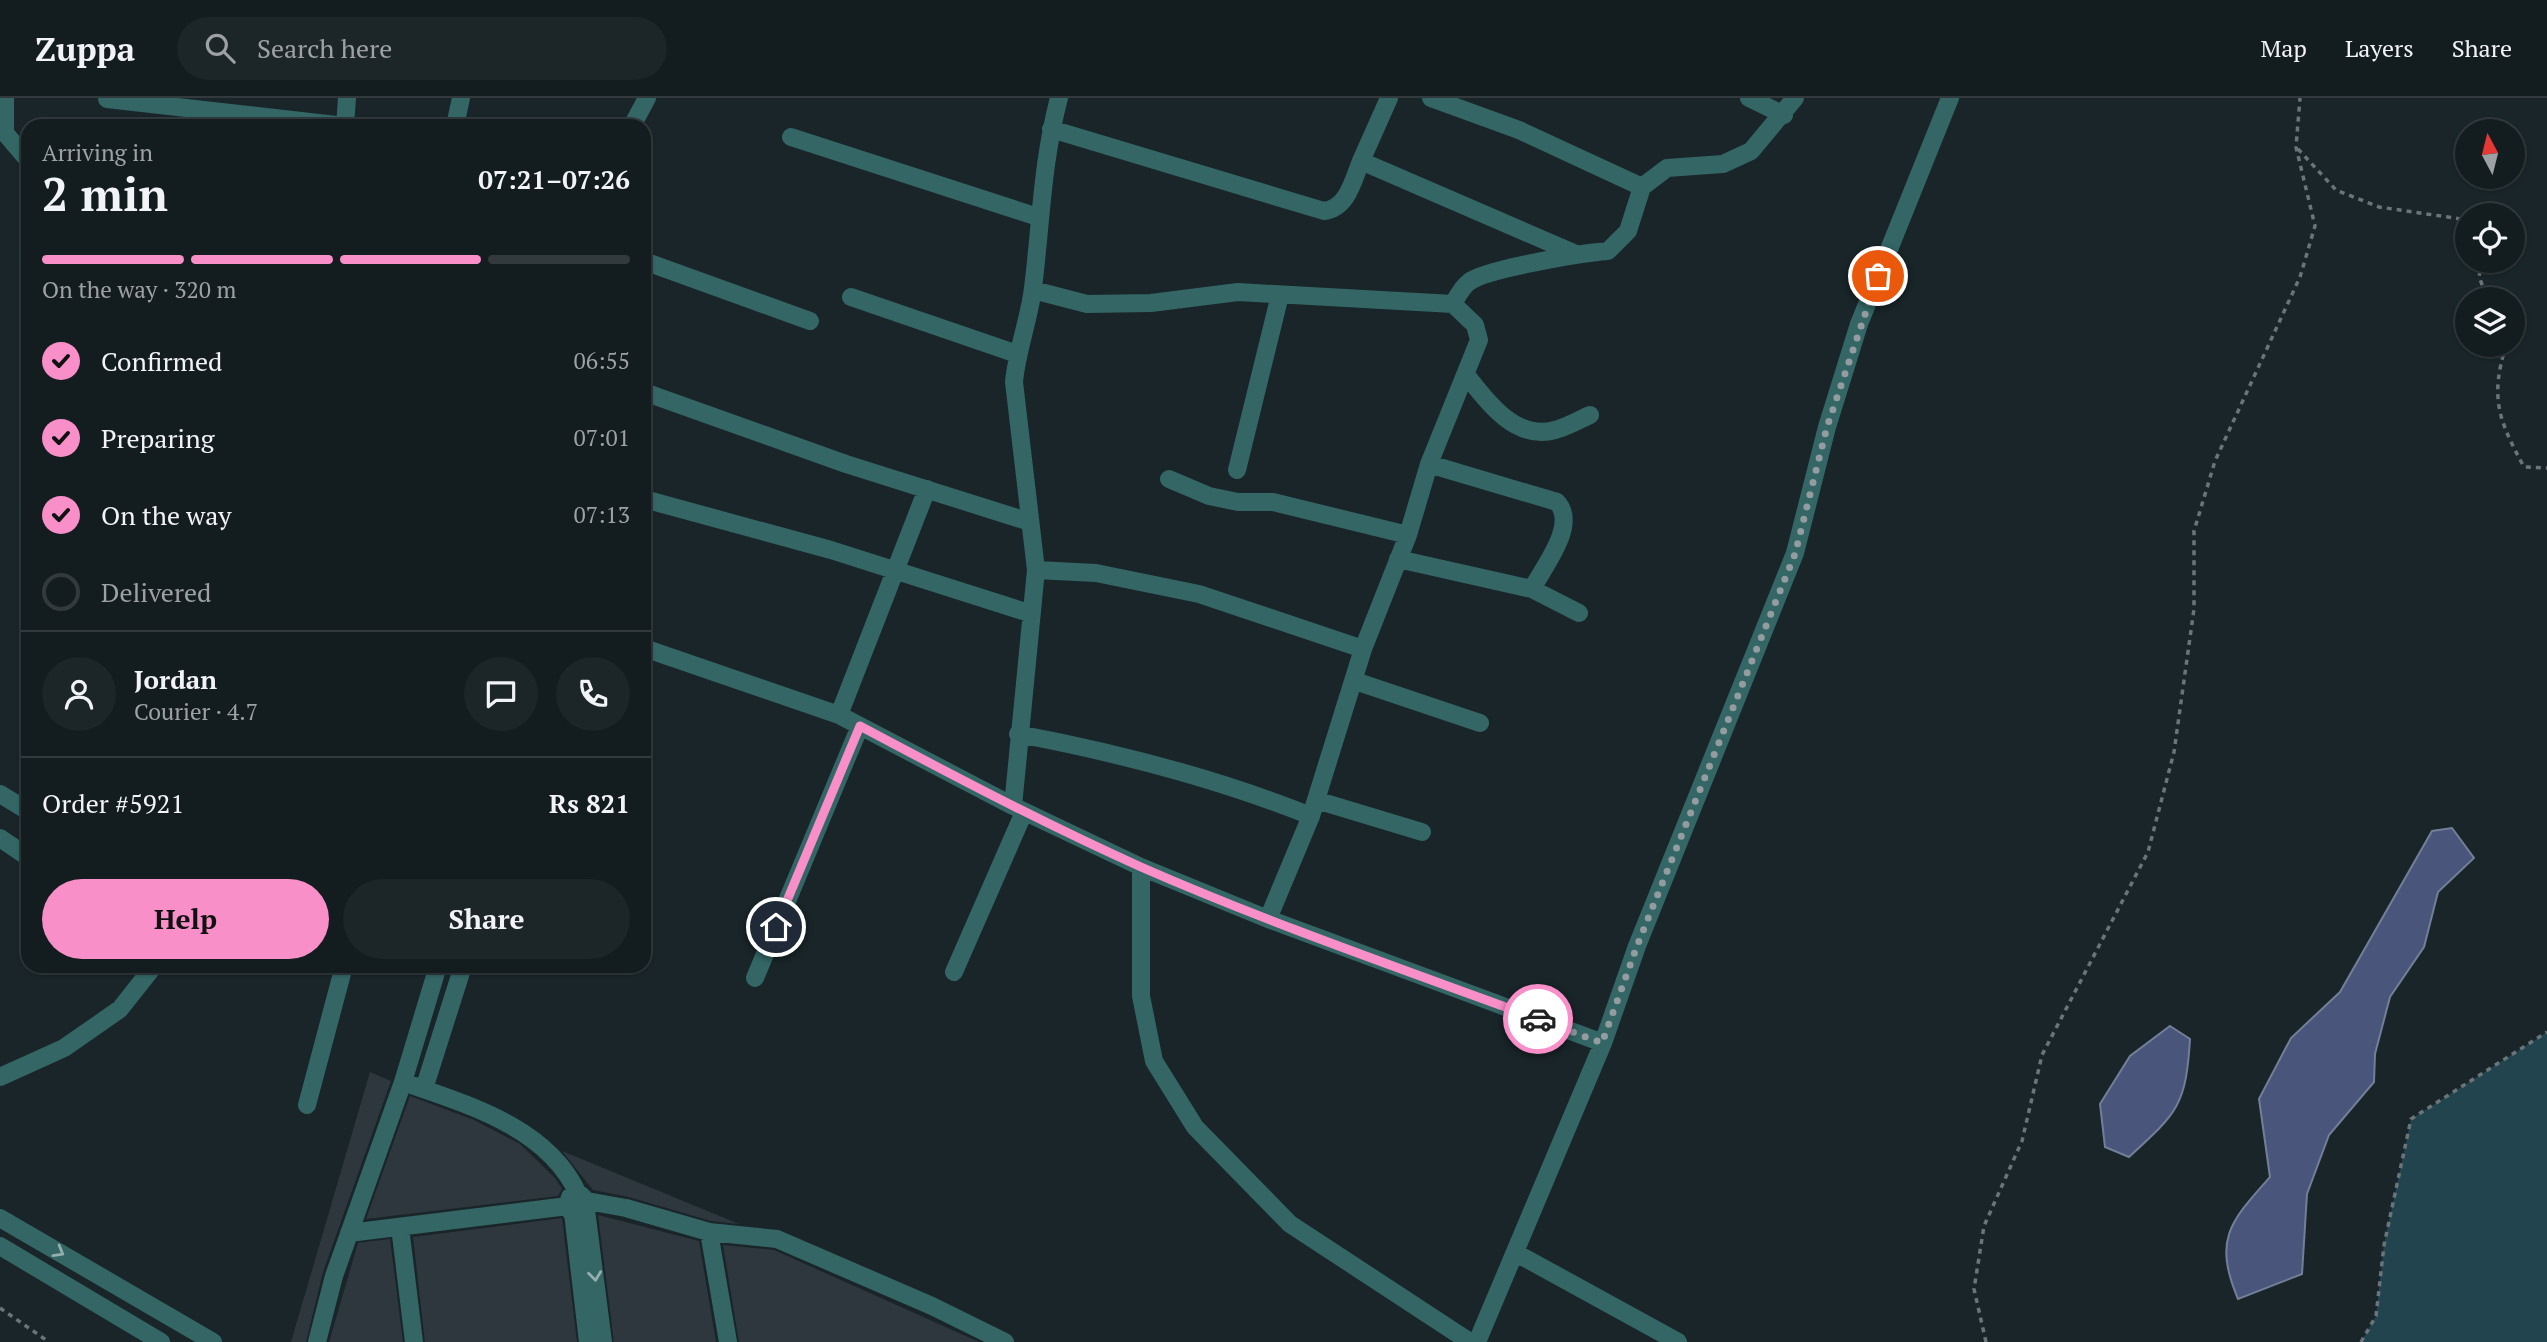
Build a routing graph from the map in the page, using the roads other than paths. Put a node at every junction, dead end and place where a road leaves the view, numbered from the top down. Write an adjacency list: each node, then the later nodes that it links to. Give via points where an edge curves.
1 (5, 98): 19 (street, via 5,133)
2 (347, 98): 14 (street)
3 (461, 98): 15 (street)
4 (647, 98): 16 (street)
5 (1059, 98): 17 (street)
6 (1389, 98): 20 (street)
7 (1431, 98): 21 (street, via 1519,130)
8 (1749, 98): 12 (street)
9 (1795, 98): 12 (street)
10 (1950, 98): 71 (street, via 1859,324 1795,554)
11 (107, 99): 13 (street)
12 (1784, 115): 21 (street, via 1751,151 1723,164 1667,168)
13 (283, 119)
14 (346, 119)
15 (456, 119)
16 (636, 119)
17 (1051, 130): 20 (street, via 1324,211 1345,200); 22 (street)
18 (791, 137): 22 (street)
19 (21, 152)
20 (1361, 161): 23 (street)
21 (1642, 187): 23 (street, via 1628,231 1608,251)
22 (1038, 217): 25 (street)
23 (1576, 254): 28 (street, via 1486,273 1468,282)
24 (651, 264): 29 (street)
25 (1033, 290): 26 (street, via 1087,304 1151,303 1238,292); 30 (street)
26 (1280, 295): 28 (street); 35 (street)
27 (851, 297): 30 (street)
28 (1452, 304): 31 (street, via 1475,325 1479,340)
29 (810, 321)
30 (1017, 354): 39 (street, via 1014,383)
31 (1467, 376): 33 (street, via 1495,413 1527,429 1552,431); 34 (street)
32 (651, 394): 37 (street)
33 (1590, 415)
34 (1429, 464): 40 (street); 44 (street, via 1556,502 1563,509 1565,525)
35 (1237, 470)
36 (1169, 479): 40 (street, via 1209,496 1273,502)
37 (927, 489): 39 (street); 43 (street)
38 (651, 501): 43 (street, via 831,550)
39 (1030, 522): 42 (street)
40 (1408, 535): 41 (street)
41 (1398, 559): 44 (street); 47 (street)
42 (1036, 570): 45 (street); 47 (street, via 1096,573 1199,594)
43 (893, 572): 45 (street); 50 (street)
44 (1532, 589): 46 (street)
45 (1029, 613): 53 (street)
46 (1579, 613)
47 (1363, 649): 49 (street)
48 (651, 651): 50 (street)
49 (1355, 681): 51 (street); 56 (street)
50 (839, 715): 52 (street)
51 (1480, 723)
52 (860, 726): 57 (street); 68 (street)
53 (1018, 734): 56 (street, via 1159,764); 57 (street)
54 (0, 794): 55 (street)
55 (21, 807)
56 (1314, 808): 58 (street); 62 (street)
57 (1018, 809): 61 (street); 63 (street)
58 (1422, 832)
59 (0, 838): 60 (street)
60 (21, 852)
61 (1141, 867): 62 (street); 91 (street, via 1143,1009 1154,1061 1195,1127 1290,1224)
62 (1268, 919): 71 (street)
63 (954, 972)
64 (149, 973): 72 (street, via 120,1009 64,1048)
65 (342, 973): 75 (street)
66 (436, 973): 69 (street)
67 (461, 973): 70 (street)
68 (755, 978)
69 (428, 997): 70 (street); 73 (street)
70 (451, 1004): 74 (street)
71 (1602, 1043): 82 (street)
72 (0, 1077)
73 (402, 1082): 74 (street); 80 (street)
74 (424, 1089): 76 (street, via 458,1100 524,1133 558,1163)
75 (307, 1105)
76 (578, 1205): 78 (street); 79 (street, via 626,1208); 87 (street); 88 (street, one-way to 88)
77 (0, 1218): 84 (street, one-way to 84)
78 (400, 1227): 80 (street); 86 (street)
79 (709, 1232): 89 (street); 90 (street, via 777,1239)
80 (349, 1233): 85 (street)
81 (0, 1246): 83 (street)
82 (1516, 1253): 92 (street); 93 (street)
83 (161, 1342)
84 (213, 1342)
85 (317, 1342)
86 (414, 1342)
87 (588, 1342)
88 (603, 1342)
89 (728, 1342)
90 (1005, 1342)
91 (1470, 1342)
92 (1477, 1342)
93 (1678, 1342)

